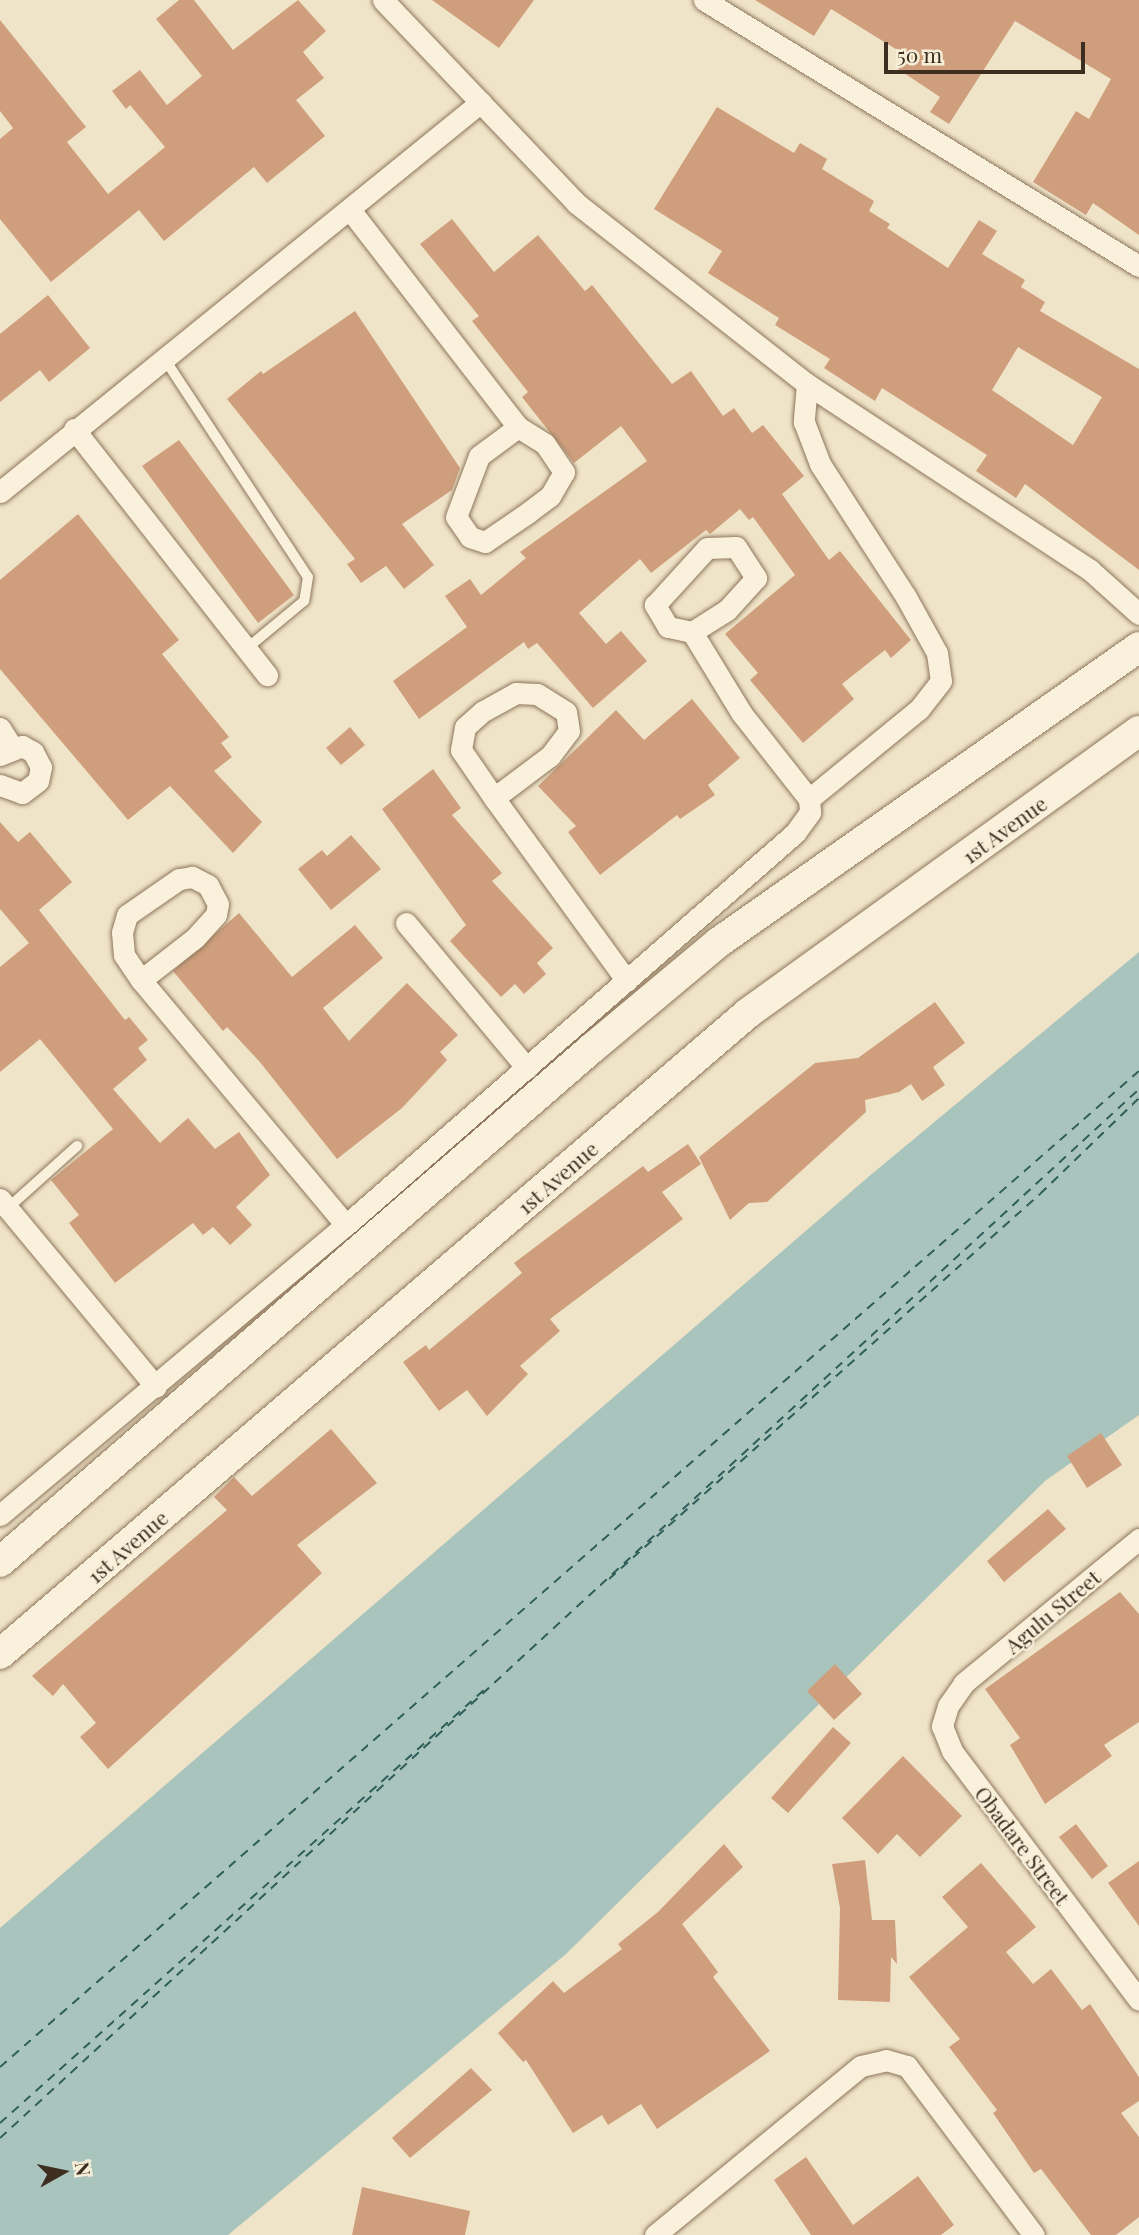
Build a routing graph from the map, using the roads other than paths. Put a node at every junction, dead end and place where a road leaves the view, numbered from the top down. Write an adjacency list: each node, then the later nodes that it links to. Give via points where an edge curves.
1 (383, 0): 3 (street)
2 (704, 0): 5 (street)
3 (481, 102): 4 (street); 7 (street, via 576,203)
4 (351, 211): 6 (street); 8 (street)
5 (1139, 267)
6 (164, 358): 9 (street); 14 (lane, via 307,577 304,601)
7 (807, 384): 11 (street, via 1090,570); 21 (street, via 804,422 820,464 906,597 937,653 941,681 919,709)
8 (518, 427): 8 (street, via 545,444 564,472 550,496 529,512 485,542 470,537 456,517 479,456)
9 (74, 429): 10 (street); 14 (street)
10 (0, 492)
11 (1139, 614)
12 (692, 632): 12 (street, via 668,626 655,605 707,548 736,547 756,578 727,610); 21 (street, via 742,714)
13 (1139, 647): 32 (main road, via 719,942)
14 (246, 649): 15 (street)
15 (267, 675)
16 (0, 728): 18 (street)
17 (1139, 731): 33 (main road, 1st Avenue, via 748,1013)
18 (6, 751): 19 (street, via 33,752 40,774 33,788 22,793)
19 (0, 785)
20 (495, 797): 20 (street, via 461,750 465,727 516,693 537,694 566,712 569,731 550,756); 24 (street)
21 (809, 799): 24 (street, via 810,812 795,833)
22 (406, 923): 25 (street)
23 (141, 980): 23 (street, via 124,955 121,932 127,915 179,879 192,877 208,885 218,904 216,915 195,938); 28 (street)
24 (627, 981): 25 (street)
25 (527, 1068): 28 (street)
26 (77, 1146): 27 (lane)
27 (4, 1203): 29 (street)
28 (346, 1225): 29 (street)
29 (156, 1387): 30 (street)
30 (0, 1515)
31 (1139, 1539): 34 (street, Agulu Street)
32 (0, 1562)
33 (0, 1654)
34 (964, 1684): 35 (street, Obadare Street, via 948,1706 942,1726 952,1751)
35 (1139, 2000)
36 (655, 2235): 37 (street, via 861,2066 886,2060 906,2066)
37 (1034, 2235)

